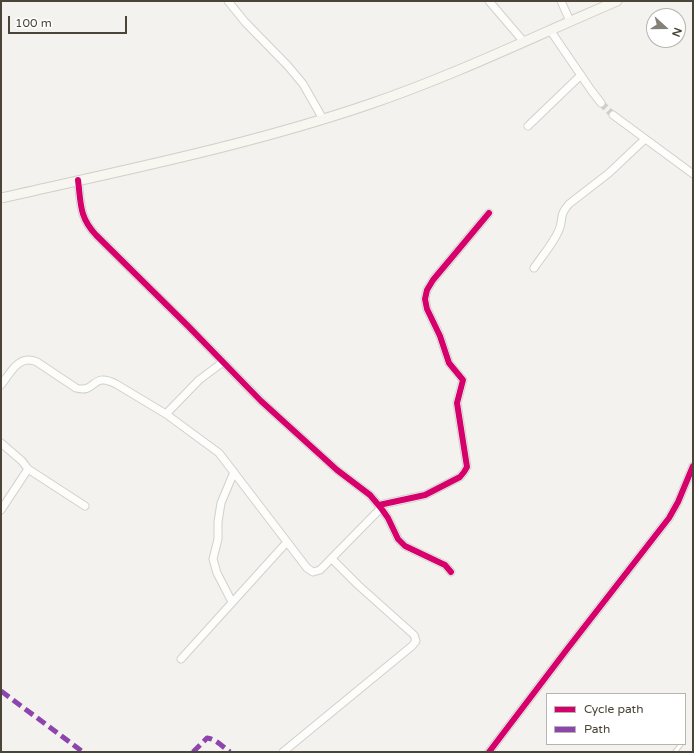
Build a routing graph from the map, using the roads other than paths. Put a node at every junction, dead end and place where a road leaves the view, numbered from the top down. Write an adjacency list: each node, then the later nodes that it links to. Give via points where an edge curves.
1 (228, 1): 11 (street, via 303,84)
2 (489, 1): 7 (street)
3 (561, 1): 5 (street)
4 (617, 1): 5 (main road)
5 (570, 21): 6 (main road)
6 (550, 30): 7 (main road); 8 (street)
7 (524, 42): 11 (main road, via 414,88)
8 (581, 75): 9 (street); 12 (street)
9 (601, 103)
10 (613, 115): 13 (street)
11 (323, 119): 15 (main road, via 213,150)
12 (528, 126)
13 (645, 139): 14 (street); 18 (street, via 610,172 569,204 561,215 559,229)
14 (693, 174)
15 (78, 180): 16 (main road); 19 (street, via 83,218 88,226)
16 (2, 198)
17 (489, 213): 27 (street, via 433,280 425,299 449,363 463,380 457,403 466,467 460,477 425,495)
18 (534, 268)
19 (223, 362): 21 (street, via 199,380); 27 (street, via 266,406)
20 (1, 385): 21 (street, via 19,362 25,359 32,360 82,390 88,389 102,379 108,380)
21 (166, 414): 25 (street, via 219,453)
22 (1, 443): 24 (street)
23 (693, 466): 35 (street, via 669,518)
24 (28, 469): 26 (street); 28 (street)
25 (234, 472): 29 (street); 32 (street, via 220,507 218,539 213,559)
26 (85, 506)
27 (380, 506): 30 (street); 31 (street, via 398,539 405,546 445,565)
28 (1, 510)
29 (287, 542): 30 (street, via 313,572 320,570); 32 (street)
30 (332, 559): 34 (street, via 414,635 416,641)
31 (451, 572)
32 (232, 602): 33 (street)
33 (181, 659)
34 (283, 752)
35 (489, 752)

